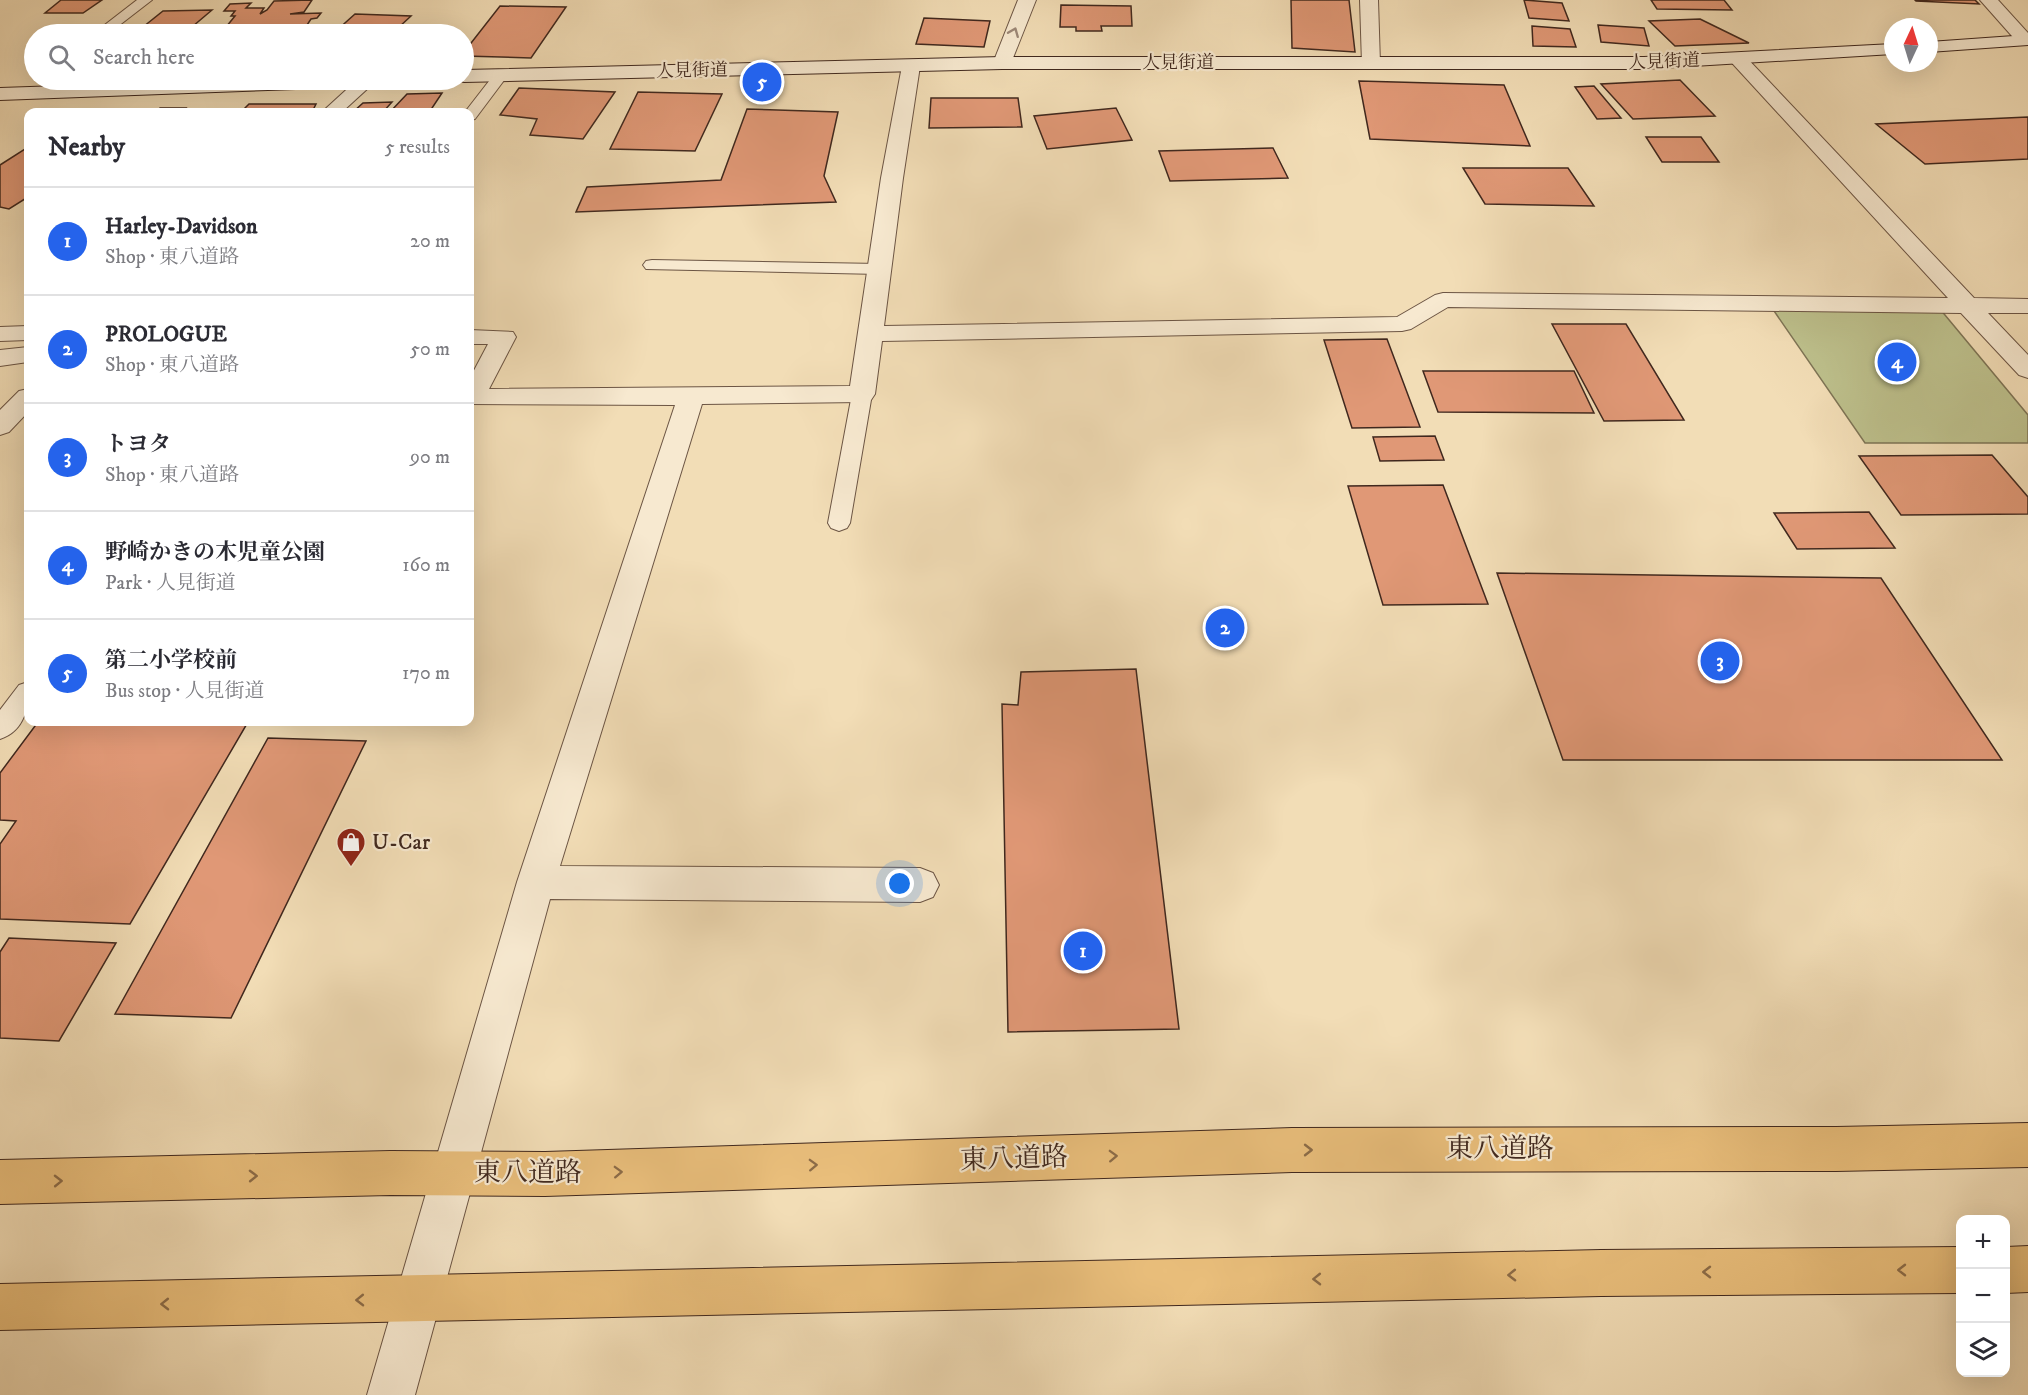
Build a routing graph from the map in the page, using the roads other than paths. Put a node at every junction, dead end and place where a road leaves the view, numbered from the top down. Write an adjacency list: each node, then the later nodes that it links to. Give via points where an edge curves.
1 (146, 0): 5 (lane)
2 (1027, 0): 10 (street, one-way to 2)
3 (1369, 0): 11 (street)
4 (1989, 0): 6 (street)
5 (114, 24)
6 (2026, 40): 7 (street)
7 (1938, 45)
8 (1884, 50): 9 (street, 人見街道)
9 (1738, 59): 11 (street, 人見街道); 22 (street)
10 (1002, 63): 11 (street, 人見街道); 12 (street, 人見街道)
11 (1371, 64)
12 (911, 66): 13 (street, 人見街道); 21 (street)
13 (501, 75): 14 (street, 人見街道); 19 (lane)
14 (474, 76)
15 (32, 90): 17 (street)
16 (357, 90): 18 (street)
17 (0, 94)
18 (336, 108)
19 (474, 111)
20 (652, 266): 21 (lane)
21 (880, 269): 26 (street)
22 (1966, 304): 23 (street); 26 (street, via 1443,300 1402,324); 30 (street)
23 (2028, 306)
24 (24, 333): 25 (street)
25 (0, 334)
26 (871, 334): 32 (street)
27 (474, 337): 31 (street, via 504,337)
28 (24, 355): 29 (street)
29 (0, 358)
30 (2028, 370)
31 (474, 393)
32 (862, 394): 34 (street); 37 (lane)
33 (474, 397): 34 (street)
34 (691, 397): 40 (street)
35 (24, 401): 36 (street)
36 (0, 426)
37 (839, 523)
38 (24, 697): 39 (lane)
39 (0, 729)
40 (536, 882): 41 (street); 43 (street)
41 (920, 885)
42 (2028, 1145): 43 (main road, 東八道路, one-way to 42, via 557,1174 1292,1150)
43 (454, 1173): 44 (main road, 東八道路, one-way to 43); 48 (street)
44 (0, 1182)
45 (2028, 1269): 47 (main road)
46 (1956, 1270): 48 (main road, one-way to 48, via 1589,1273)
47 (2010, 1270)
48 (419, 1299): 49 (main road, one-way to 49); 50 (street)
49 (0, 1306)
50 (391, 1395)

